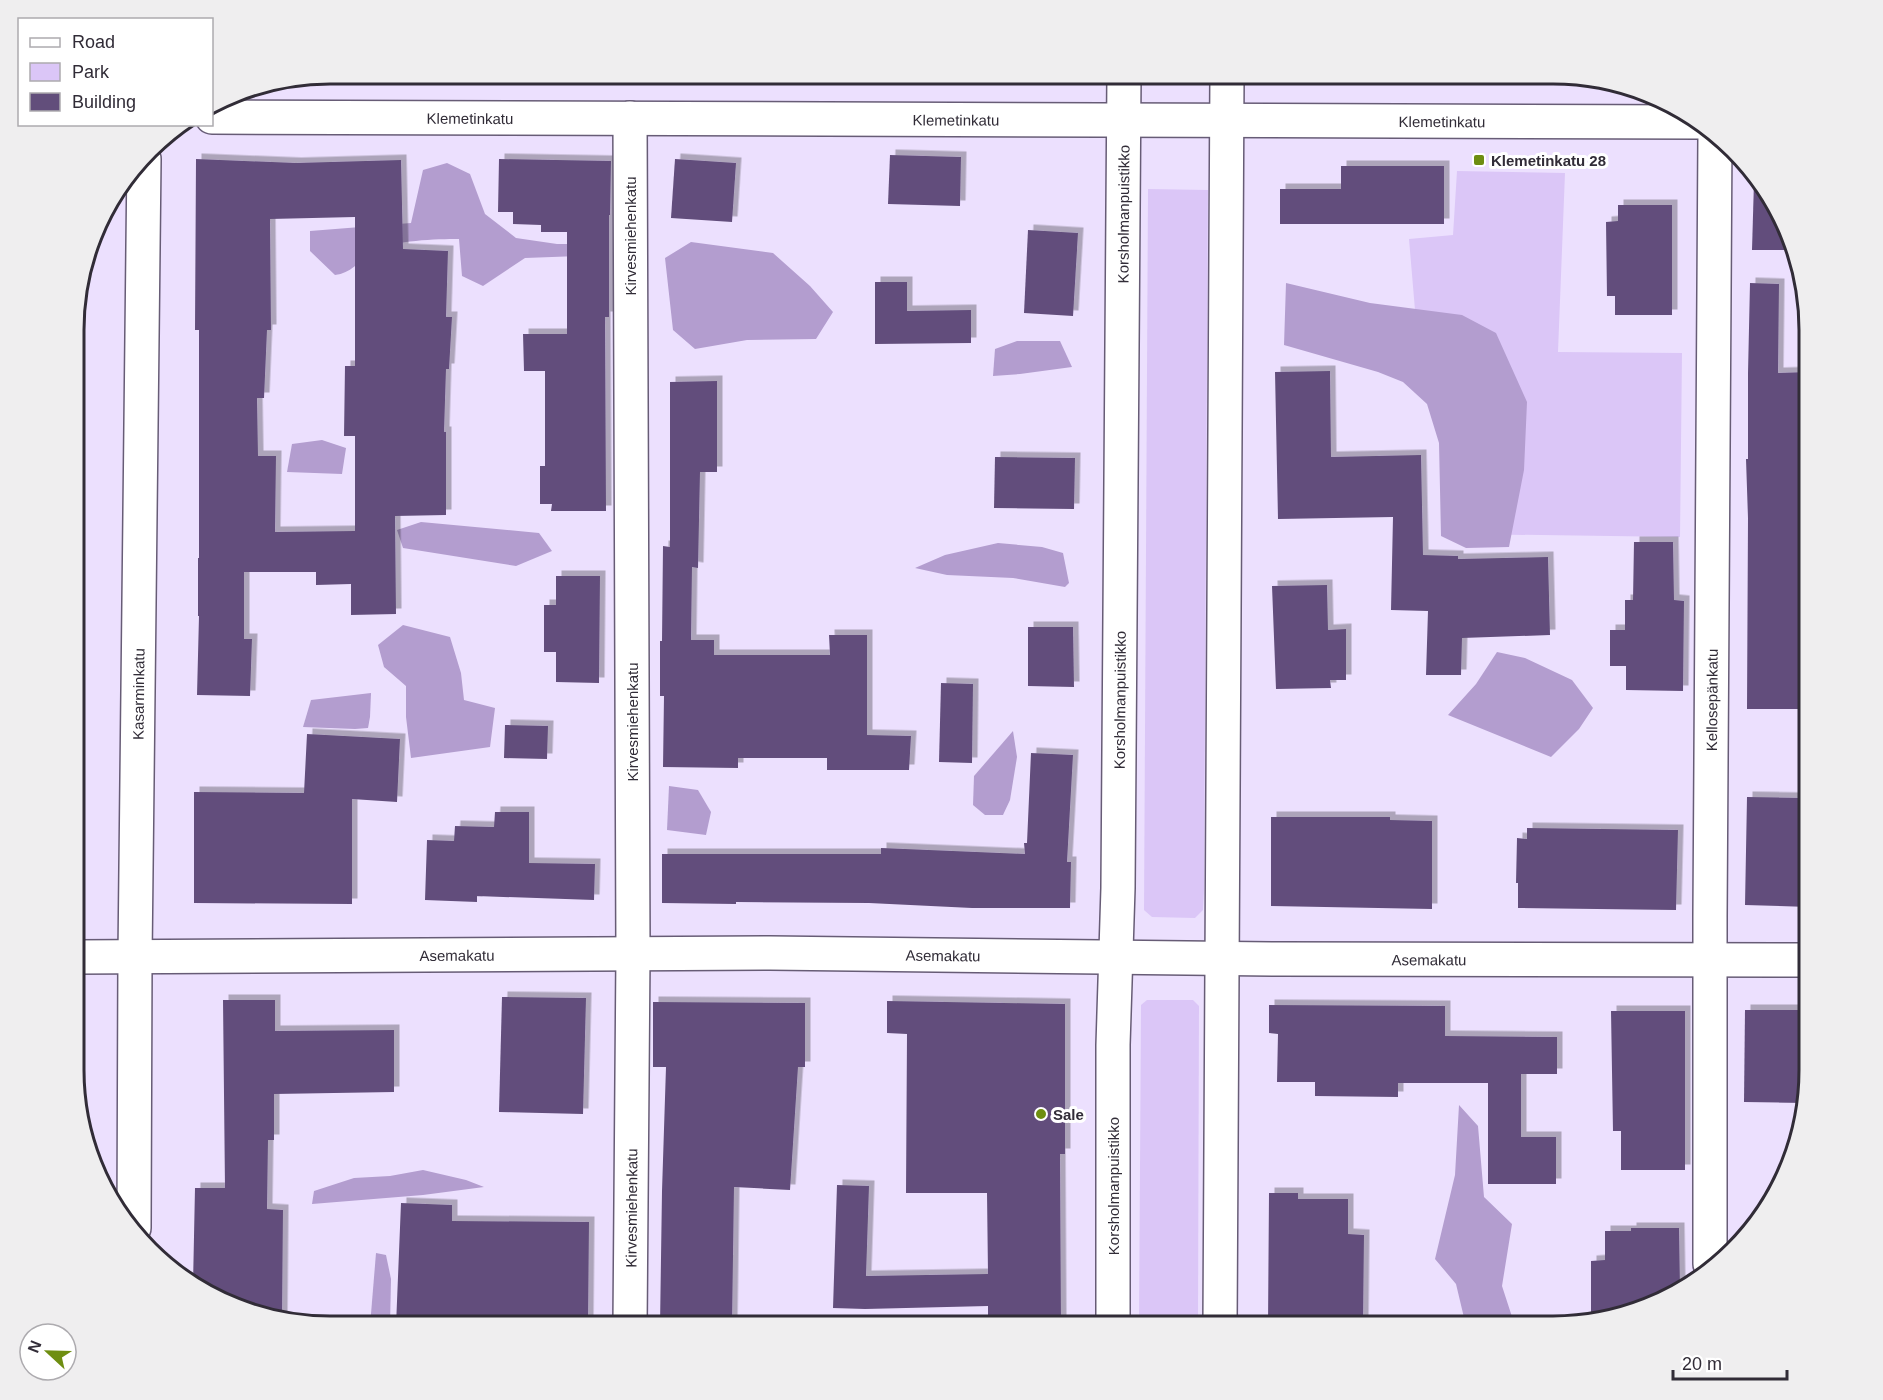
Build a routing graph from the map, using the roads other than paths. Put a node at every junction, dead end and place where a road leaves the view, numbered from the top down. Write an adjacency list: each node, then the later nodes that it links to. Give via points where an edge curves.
1 (1124, 84): 6 (street, Korsholmanpuistikko)
2 (1227, 84): 7 (street)
3 (1663, 111): 7 (street, Klemetinkatu)
4 (213, 117): 5 (street, Klemetinkatu)
5 (630, 118): 6 (street, Klemetinkatu); 10 (street, Kirvesmiehenkatu)
6 (1123, 119): 7 (street, Klemetinkatu); 13 (street, Korsholmanpuistikko)
7 (1227, 120): 14 (street)
8 (1715, 145): 15 (street, Kellosepänkatu)
9 (144, 169): 12 (street, Kasarminkatu)
10 (633, 954): 12 (street, Asemakatu); 13 (street, Asemakatu); 19 (street, Kirvesmiehenkatu)
11 (84, 957): 12 (street, Asemakatu)
12 (135, 957): 17 (street, Kasarminkatu)
13 (1116, 957): 14 (street, Asemakatu); 20 (street, Korsholmanpuistikko)
14 (1222, 958): 15 (street, Asemakatu); 21 (street)
15 (1710, 959): 16 (street, Asemakatu); 18 (street, Kellosepänkatu)
16 (1799, 960)
17 (134, 1218)
18 (1710, 1259)
19 (630, 1316)
20 (1113, 1316)
21 (1220, 1316)

